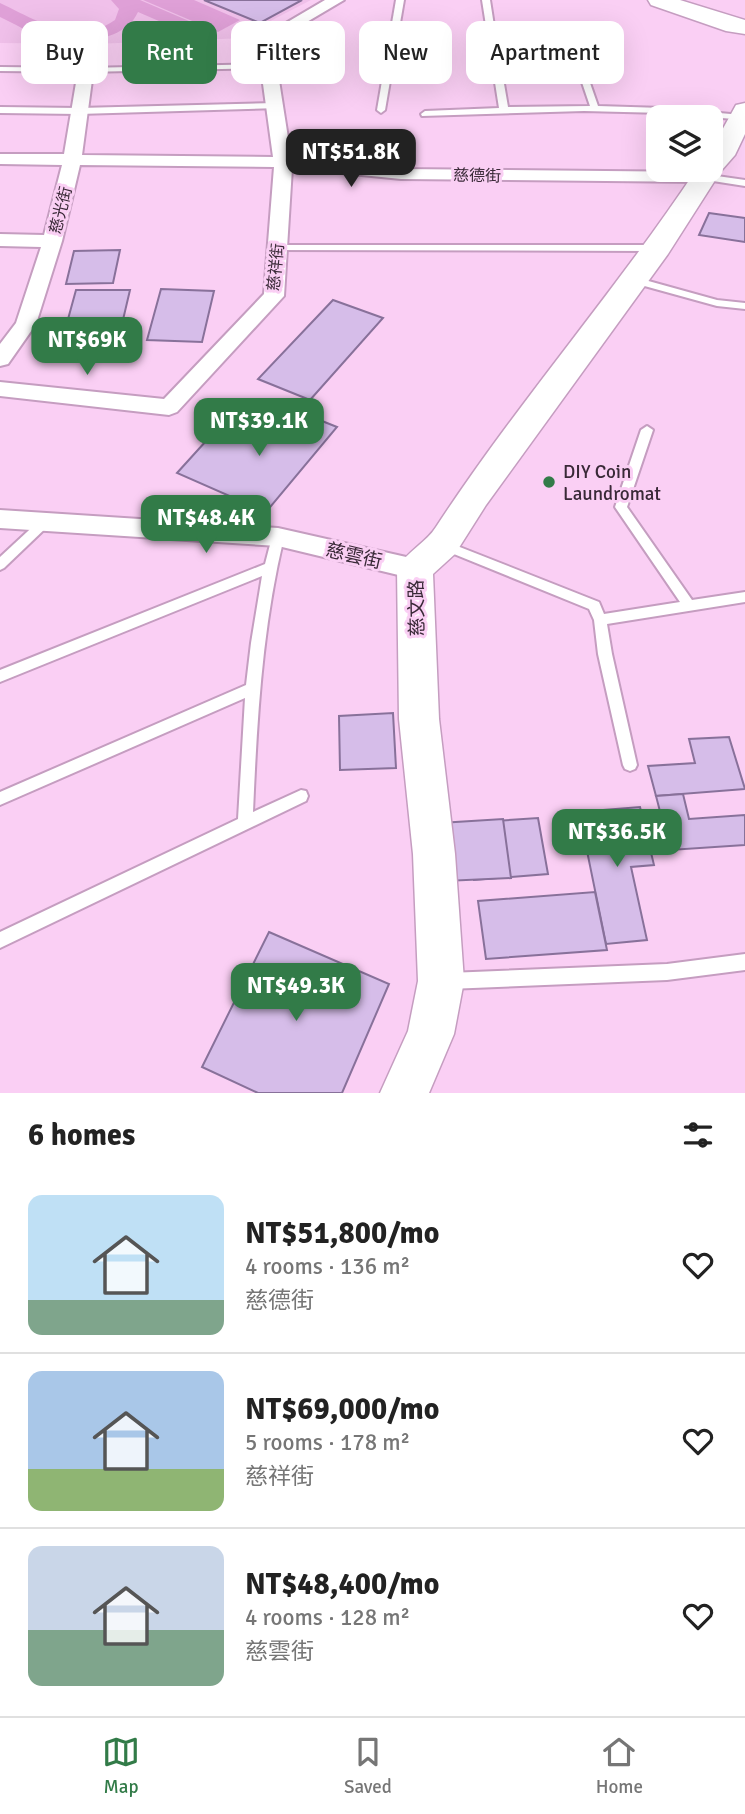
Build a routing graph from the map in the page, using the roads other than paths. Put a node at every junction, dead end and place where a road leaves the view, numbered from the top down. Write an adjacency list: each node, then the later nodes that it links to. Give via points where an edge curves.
1 (336, 0): 7 (street, 慈祥街)
2 (400, 0): 21 (lane)
3 (485, 0): 8 (lane)
4 (659, 0): 9 (street)
5 (694, 0): 6 (street)
6 (745, 18)
7 (299, 21)
8 (489, 21)
9 (745, 27)
10 (231, 67): 13 (lane)
11 (0, 69): 12 (lane)
12 (21, 69)
13 (108, 70)
14 (83, 84): 23 (street, 慈光街)
15 (272, 84): 18 (street, 慈祥街)
16 (499, 84): 22 (lane)
17 (586, 84): 19 (lane)
18 (275, 106): 23 (lane); 29 (street, 慈祥街)
19 (595, 109): 22 (lane); 25 (lane, via 681,110)
20 (0, 110): 23 (lane)
21 (381, 110)
22 (504, 110): 24 (lane)
23 (79, 111): 28 (street, 慈光街)
24 (425, 114)
25 (743, 121): 26 (street, 慈文路)
26 (723, 153)
27 (0, 159): 28 (street, 慈德街)
28 (72, 160): 29 (street, 慈德街); 35 (street, 慈光街)
29 (283, 162): 30 (street, 慈德街, via 401,174); 36 (street, 慈祥街)
30 (646, 172)
31 (723, 177): 33 (lane)
32 (701, 182): 37 (street, 慈文路)
33 (745, 183)
34 (0, 240): 35 (street)
35 (52, 242): 41 (street, 慈光街)
36 (277, 248): 37 (lane); 43 (street, 慈祥街, via 274,296 169,407)
37 (658, 248): 38 (street, 慈文路)
38 (634, 281): 39 (lane); 48 (street, 慈文路, via 474,496)
39 (745, 306)
40 (0, 324): 41 (street)
41 (26, 324): 42 (street, 慈光街)
42 (0, 359)
43 (0, 389)
44 (647, 430): 53 (lane, via 621,508)
45 (0, 519): 46 (street, 慈雲街)
46 (45, 522): 47 (street, 慈雲街); 49 (lane)
47 (278, 537): 50 (lane); 51 (street, 慈雲街)
48 (443, 545): 51 (street, 慈文路); 54 (lane, via 594,606)
49 (0, 565)
50 (269, 568): 55 (lane); 56 (lane)
51 (415, 569): 63 (street, 慈文路, via 419,719 434,854)
52 (745, 597): 53 (lane)
53 (688, 606): 54 (lane)
54 (600, 620): 57 (lane)
55 (0, 676)
56 (252, 688): 59 (lane); 60 (lane)
57 (629, 765)
58 (301, 796): 60 (lane)
59 (0, 799)
60 (245, 822): 61 (lane)
61 (0, 940)
62 (745, 962): 63 (lane, via 667,972)
63 (441, 981): 64 (street, 慈文路, via 432,1034)
64 (404, 1093)

